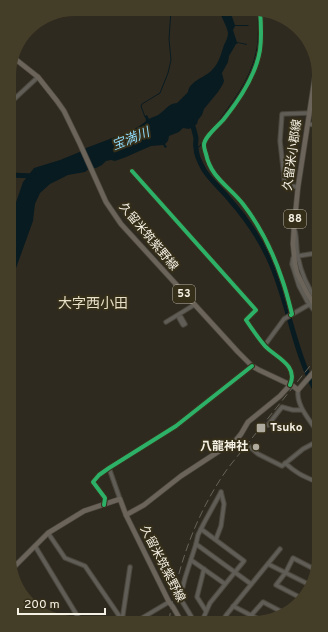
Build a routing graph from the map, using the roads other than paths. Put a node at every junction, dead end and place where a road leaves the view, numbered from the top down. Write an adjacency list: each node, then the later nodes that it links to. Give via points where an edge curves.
1 (260, 17): 18 (street, via 260,48 254,72 236,104 210,134 204,146 212,170 243,204 267,241 282,278)
2 (18, 61): 3 (main road, 久留米筑紫野線 / 53)
3 (38, 77): 5 (street); 16 (main road, 久留米筑紫野線 / 53, via 64,111 106,202 121,224)
4 (312, 95): 6 (main road, 久留米小郡線 / 88)
5 (16, 97)
6 (309, 114): 7 (main road, 久留米小郡線 / 88); 10 (street, via 282,114 280,141 285,185)
7 (308, 124): 8 (street); 10 (main road, 久留米小郡線 / 88)
8 (312, 124)
9 (132, 171): 20 (street, via 256,310 246,320)
10 (298, 187): 12 (main road, 久留米小郡線 / 88, via 294,227)
11 (312, 253): 12 (street)
12 (296, 255): 13 (street); 14 (main road, 久留米小郡線 / 88, via 295,264); 15 (street, via 292,264 294,273)
13 (312, 293)
14 (312, 302)
15 (310, 304): 17 (street); 18 (street)
16 (194, 305): 19 (street); 21 (main road, 久留米筑紫野線 / 53)
17 (312, 307)
18 (292, 314): 20 (street, via 285,318)
19 (166, 322)
20 (265, 345): 23 (street, via 288,365 292,375)
21 (252, 366): 23 (main road, 久留米筑紫野線 / 53); 31 (street, via 176,426)
22 (312, 374): 24 (main road)
23 (290, 385): 24 (main road); 35 (main road, 久留米筑紫野線, via 248,422 236,440)
24 (298, 390): 25 (street)
25 (302, 410): 26 (street); 27 (street, via 282,407)
26 (312, 424)
27 (268, 425)
28 (312, 444): 30 (street)
29 (250, 447): 30 (street, via 282,466)
30 (285, 464): 32 (street)
31 (109, 468): 33 (street); 34 (street, via 93,482 106,498)
32 (312, 480)
33 (120, 499): 34 (main road); 35 (main road)
34 (104, 505): 37 (main road, via 84,511)
35 (126, 516): 54 (main road, 久留米筑紫野線)
36 (201, 529): 38 (street); 38 (street, via 220,492 224,504); 39 (street)
37 (48, 533): 40 (main road); 60 (street, via 65,558 85,566)
38 (216, 539): 48 (street, via 244,561)
39 (196, 544): 42 (street); 48 (street)
40 (35, 546): 43 (main road); 59 (street)
41 (280, 549): 44 (street)
42 (191, 560): 47 (street); 64 (street, via 180,598)
43 (17, 564)
44 (268, 564): 49 (street); 52 (street)
45 (130, 567): 61 (street)
46 (311, 567): 49 (street, via 293,558)
47 (204, 569): 51 (street); 57 (street, via 197,597)
48 (235, 572): 51 (street); 52 (street)
49 (286, 572): 50 (street); 53 (street, via 276,585)
50 (305, 583)
51 (225, 584): 57 (street)
52 (251, 584): 55 (street)
53 (297, 596)
54 (169, 602): 62 (street); 63 (main road, 久留米筑紫野線)
55 (233, 606): 58 (street); 66 (street)
56 (278, 610): 58 (street, via 263,602)
57 (206, 611): 65 (street)
58 (251, 615)
59 (77, 616)
60 (119, 616)
61 (123, 616)
62 (145, 616)
63 (178, 616)
64 (191, 616)
65 (204, 616)
66 (226, 616)

